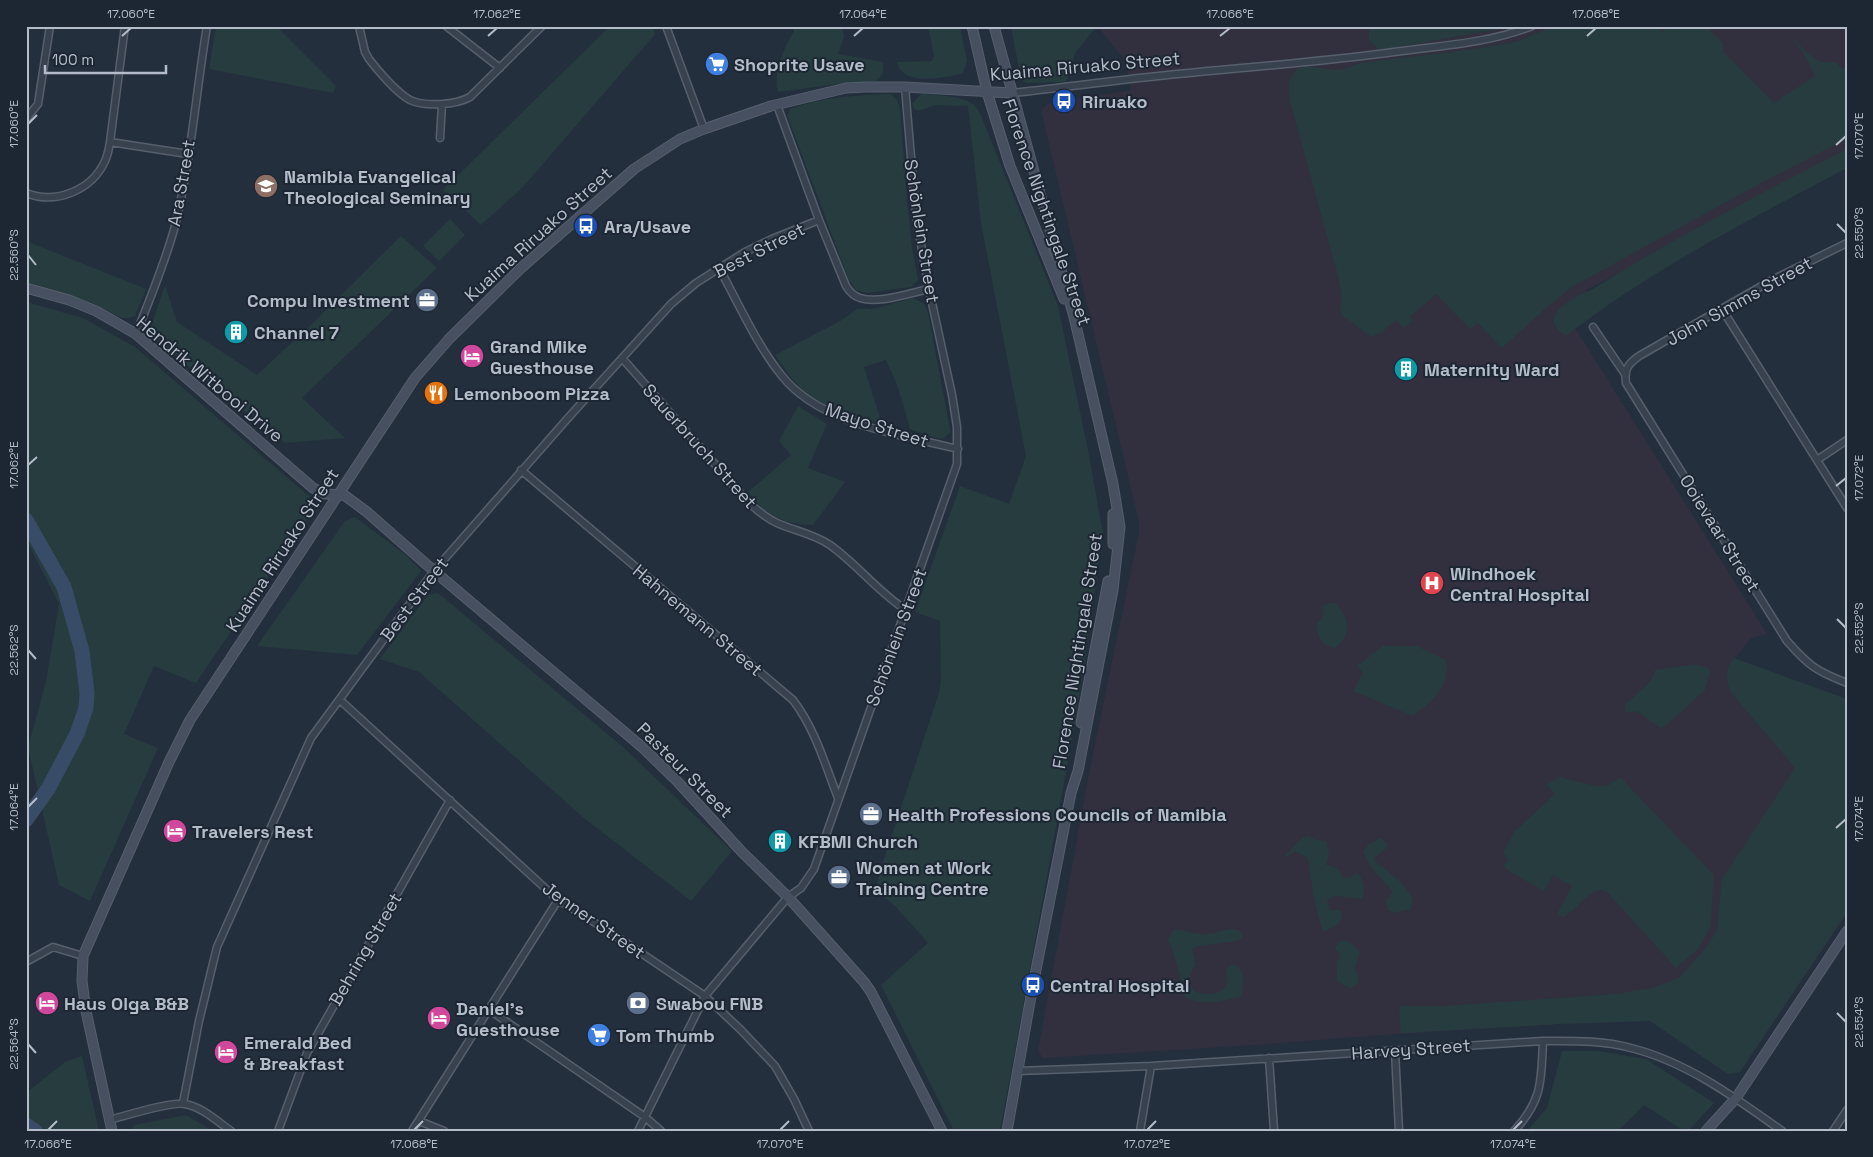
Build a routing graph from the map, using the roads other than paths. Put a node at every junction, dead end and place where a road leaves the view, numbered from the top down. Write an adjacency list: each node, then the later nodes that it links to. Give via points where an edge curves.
1 (50, 26): 17 (street, via 38,104)
2 (125, 26): 20 (street)
3 (207, 26): 21 (street, Ara Street)
4 (359, 26): 15 (street, via 369,59 404,96 416,102)
5 (446, 26): 11 (street)
6 (666, 26): 18 (street)
7 (972, 26): 13 (main road, Florence Nightingale Street)
8 (994, 26): 14 (main road, Florence Nightingale Street)
9 (1532, 26): 14 (street, Kuaima Riruako Street, via 1493,38 1365,56)
10 (541, 27): 11 (street)
11 (500, 68): 15 (street, via 470,97)
12 (905, 87): 13 (main road, Kuaima Riruako Street); 16 (main road, Kuaima Riruako Street, via 846,88); 27 (street, Schönlein Street, via 916,216)
13 (987, 92): 14 (main road, Kuaima Riruako Street); 43 (main road, Florence Nightingale Street, via 1018,187 1066,304 1112,509 1112,564)
14 (1012, 93): 43 (main road, Florence Nightingale Street, via 1074,317 1120,527 1113,590)
15 (442, 104): 19 (street)
16 (777, 105): 18 (main road, Kuaima Riruako Street); 23 (street)
17 (26, 119)
18 (704, 129): 37 (main road, Kuaima Riruako Street, via 680,139 634,169 520,269 449,339 415,378)
19 (440, 138)
20 (110, 142): 21 (street); 22 (street, via 106,160 79,189 59,197 45,198)
21 (188, 154): 30 (street, Ara Street, via 174,228)
22 (26, 193)
23 (819, 220): 25 (street, Best Street, via 772,239); 27 (street, via 851,294 870,300)
24 (1847, 243): 28 (street, John Simms Street, via 1774,279)
25 (719, 268): 31 (street, Best Street, via 671,304); 34 (street, Mayo Street, via 770,360 806,398 836,416)
26 (26, 288): 30 (main road, Hendrik Witbooi Drive, via 96,311)
27 (929, 289): 34 (street, Schönlein Street, via 952,395)
28 (1722, 310): 32 (street, John Simms Street, via 1632,361); 35 (street)
29 (1593, 327): 32 (street, Ooievaar Street)
30 (136, 334): 37 (main road, Hendrik Witbooi Drive, via 313,488 325,494)
31 (622, 358): 36 (street, Best Street); 40 (street, Sauerbruch Street, via 761,514 830,545 886,597)
32 (1625, 374): 41 (street, Ooievaar Street, via 1626,383 1787,641 1804,661 1821,673)
33 (1847, 440): 35 (street)
34 (958, 449): 40 (street, Schönlein Street, via 953,479)
35 (1817, 460): 38 (street)
36 (521, 470): 39 (street, Best Street); 44 (street, Hahnemann Street, via 793,700 813,732)
37 (337, 494): 39 (main road, Pasteur Street, via 344,495 367,512); 49 (main road, Kuaima Riruako Street, via 181,736)
38 (1847, 508)
39 (434, 571): 42 (street, Best Street); 46 (main road, Pasteur Street, via 642,747)
40 (906, 610): 44 (street, Schönlein Street)
41 (1847, 683)
42 (340, 700): 45 (street, Jenner Street); 59 (street, Best Street, via 311,738 217,947)
43 (1071, 793): 57 (main road, Florence Nightingale Street)
44 (838, 798): 46 (street, Schönlein Street, via 811,874 801,888)
45 (450, 800): 47 (street, Jenner Street); 66 (street, Behring Street, via 311,1045)
46 (788, 897): 51 (street, Schönlein Street); 72 (main road, Pasteur Street, via 871,992)
47 (558, 900): 51 (street, Jenner Street); 52 (street)
48 (1847, 931): 58 (main road)
49 (83, 956): 50 (street, via 53,947); 62 (main road, Kuaima Riruako Street, via 86,1011)
50 (26, 962)
51 (705, 996): 61 (street, Schönlein Street); 71 (street, Jenner Street, via 775,1066)
52 (488, 1009): 61 (street); 63 (street)
53 (1543, 1041): 54 (street, Harvey Street); 58 (street, Harvey Street, via 1602,1042 1630,1047 1674,1063); 77 (street, via 1539,1093)
54 (1395, 1050): 55 (street, Harvey Street); 76 (street)
55 (1269, 1058): 56 (street, Harvey Street); 75 (street)
56 (1152, 1066): 57 (street, Harvey Street); 74 (street)
57 (1018, 1071): 73 (main road, Florence Nightingale Street)
58 (1736, 1098): 78 (main road); 79 (street, Harvey Street)
59 (183, 1103): 62 (street); 65 (street, via 198,1108)
60 (1847, 1110): 80 (street)
61 (645, 1117): 69 (street, Schönlein Street); 70 (street)
62 (109, 1120): 64 (main road, Kuaima Riruako Street)
63 (419, 1121): 67 (street); 68 (street)
64 (112, 1131)
65 (231, 1131)
66 (278, 1131)
67 (412, 1131)
68 (444, 1131)
69 (638, 1131)
70 (661, 1131)
71 (809, 1131)
72 (942, 1131)
73 (1007, 1131)
74 (1140, 1131)
75 (1274, 1131)
76 (1399, 1131)
77 (1514, 1131)
78 (1706, 1131)
79 (1782, 1131)
80 (1833, 1131)

